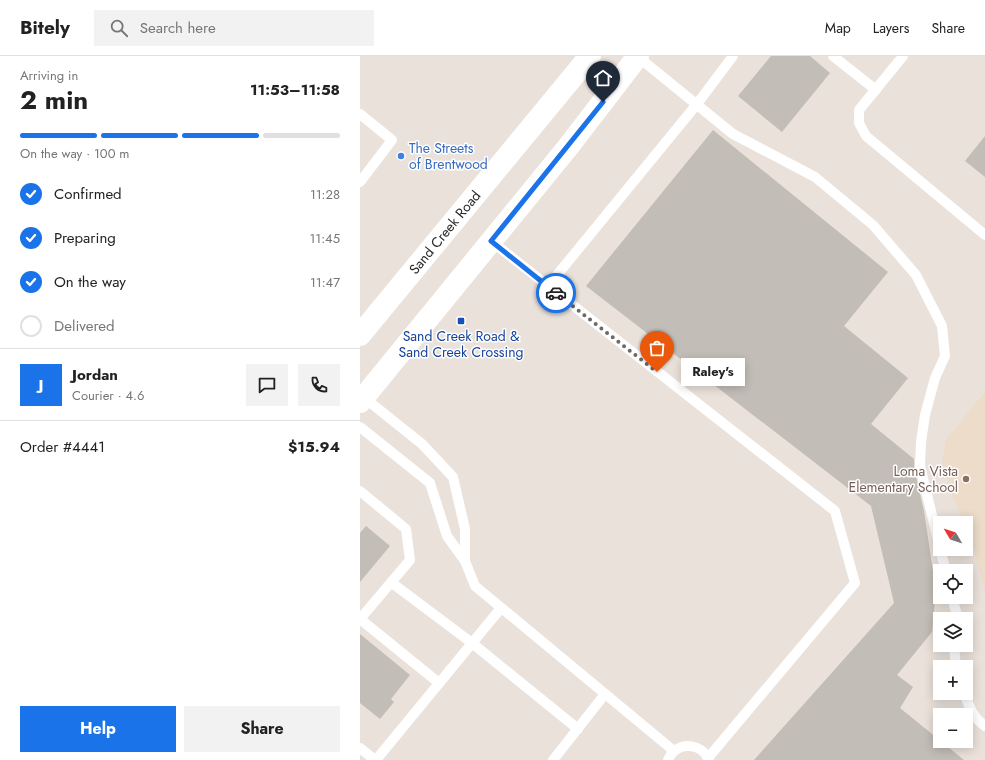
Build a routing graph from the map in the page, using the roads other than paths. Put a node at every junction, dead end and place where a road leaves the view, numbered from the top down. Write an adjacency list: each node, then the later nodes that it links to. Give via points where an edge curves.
1 (590, 56): 13 (main road, Sand Creek Road)
2 (638, 56): 7 (lane); 11 (main road)
3 (733, 56): 7 (lane)
4 (833, 56): 6 (lane)
5 (903, 56): 6 (lane)
6 (876, 90): 10 (lane, via 859,110 859,123 866,136)
7 (697, 104): 12 (lane); 17 (lane, via 733,134 815,177 873,225 916,275 942,326 945,356 935,378 921,442 920,466)
8 (360, 114): 9 (lane, via 392,140)
9 (360, 182)
10 (985, 235)
11 (491, 241): 12 (lane); 14 (main road)
12 (548, 286): 29 (lane, via 835,511 855,583)
13 (360, 335)
14 (361, 399): 18 (lane, via 422,444 453,477 465,529)
15 (360, 427): 18 (lane, via 430,483 447,536)
16 (360, 491): 19 (lane, via 406,529 410,560)
17 (933, 519)
18 (465, 561): 20 (lane, via 475,586)
19 (392, 583): 21 (lane); 22 (lane, via 360,619)
20 (501, 608): 21 (lane); 23 (lane)
21 (472, 643): 22 (lane); 26 (lane)
22 (439, 683): 30 (lane)
23 (605, 694): 26 (lane); 28 (lane)
24 (967, 700): 25 (lane, via 979,722)
25 (985, 726)
26 (578, 729): 31 (lane)
27 (360, 748): 30 (lane)
28 (674, 750): 29 (lane, via 693,746); 32 (lane)
29 (708, 759)
30 (375, 760)
31 (553, 760)
32 (668, 760)

